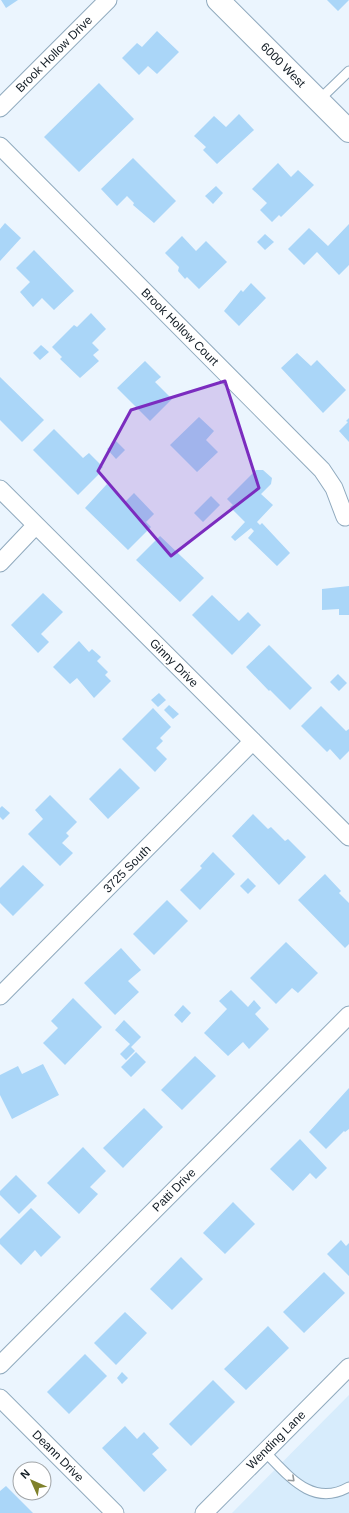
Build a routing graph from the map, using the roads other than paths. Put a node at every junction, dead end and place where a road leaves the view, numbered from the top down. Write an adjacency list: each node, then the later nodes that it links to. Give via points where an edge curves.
1 (108, 0): 5 (street, Brook Hollow Drive)
2 (218, 0): 4 (street, 6000 West)
3 (349, 71): 4 (lane)
4 (319, 100): 6 (street, 6000 West)
5 (0, 108)
6 (349, 131)
7 (0, 146): 9 (street, Brook Hollow Court, via 322,470 334,488)
8 (0, 489): 10 (street, Ginny Drive)
9 (345, 517)
10 (36, 526): 11 (street); 12 (street, Ginny Drive)
11 (0, 563)
12 (253, 741): 13 (street, Ginny Drive); 14 (street, 3725 South)
13 (349, 837)
14 (0, 996)
15 (349, 1015): 16 (street, Patti Drive)
16 (0, 1365)
17 (349, 1367): 19 (street, Wending Lane)
18 (0, 1398): 22 (street, Deann Drive)
19 (265, 1452): 20 (lane, one-way to 20, via 293,1481 311,1491 332,1493); 21 (street, Wending Lane)
20 (349, 1487)
21 (207, 1512)
22 (115, 1513)

